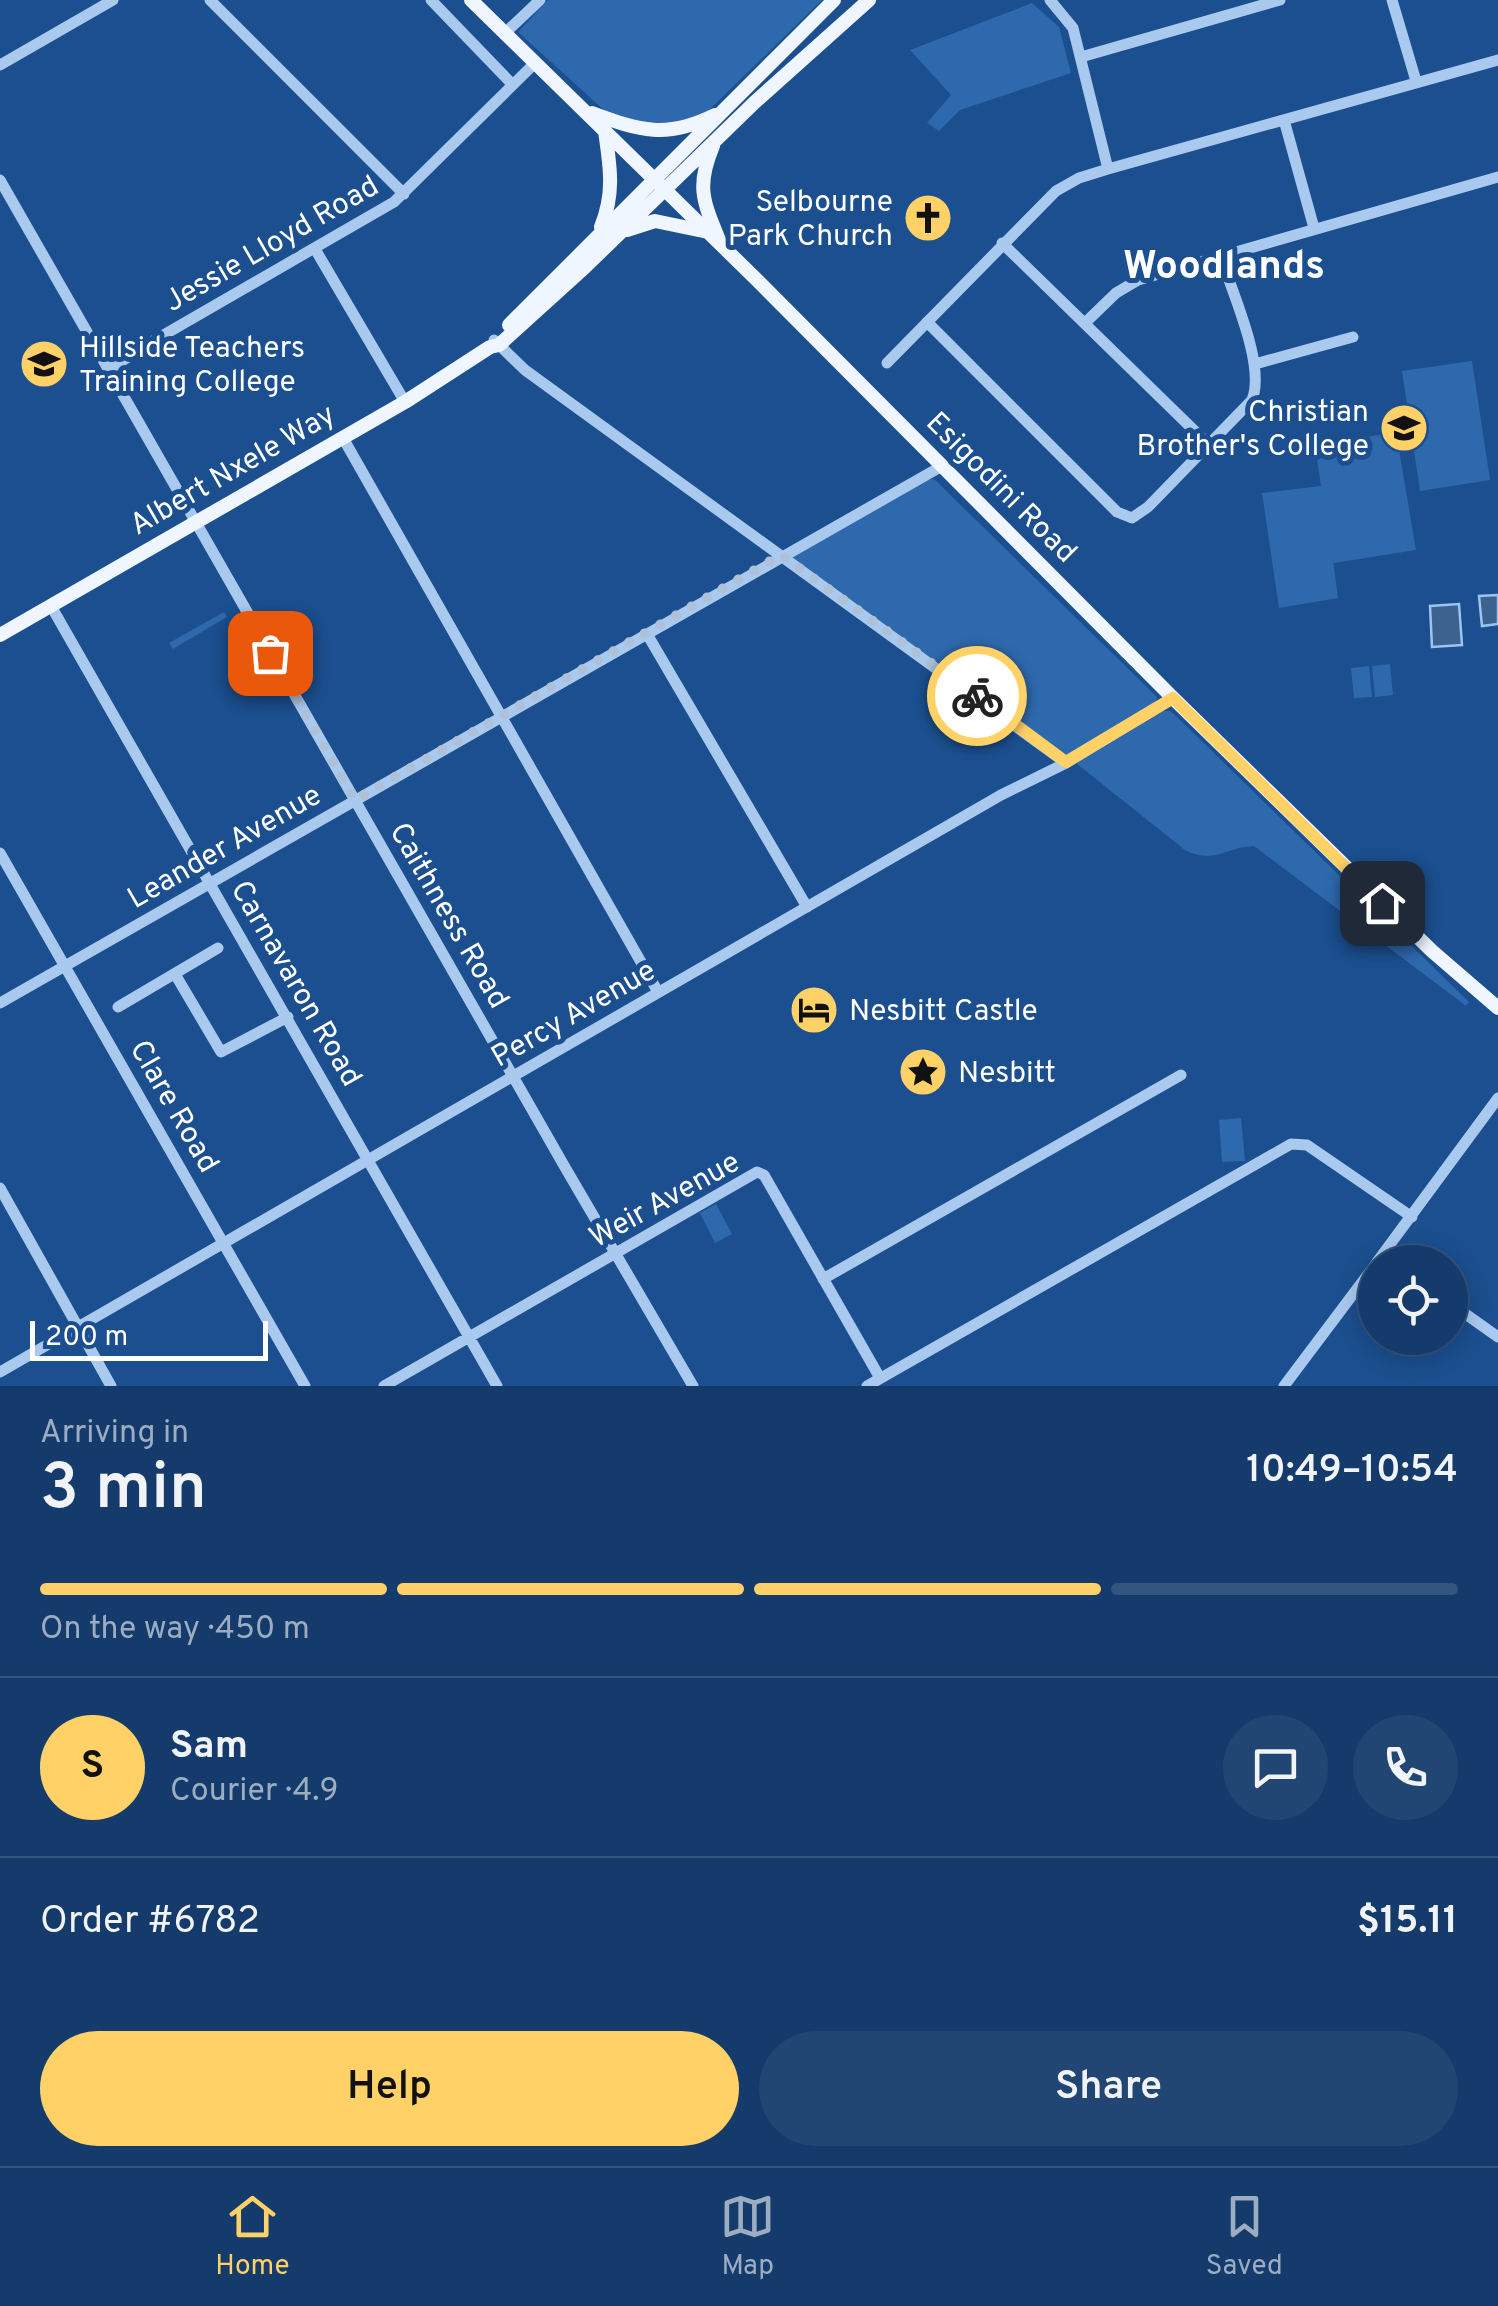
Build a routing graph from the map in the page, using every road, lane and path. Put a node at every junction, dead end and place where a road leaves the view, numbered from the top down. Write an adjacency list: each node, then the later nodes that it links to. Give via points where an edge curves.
1 (210, 0): 27 (street)
2 (430, 0): 17 (street)
3 (471, 0): 11 (main road, Esigodini Road)
4 (540, 0): 11 (street)
5 (834, 0): 18 (main road, Albert Nxele Way)
6 (868, 0): 22 (main road, Albert Nxele Way)
7 (1050, 0): 12 (street, via 1070,21)
8 (1280, 0): 12 (street)
9 (1392, 0): 16 (street)
10 (106, 2): 15 (street)
11 (504, 34): 14 (main road, Esigodini Road)
12 (1081, 57): 23 (street)
13 (1498, 60): 16 (street)
14 (534, 64): 17 (street, Jessie Lloyd Road); 19 (main road, Esigodini Road)
15 (0, 65)
16 (1416, 81): 20 (street)
17 (512, 84): 27 (street, Jessie Lloyd Road)
18 (729, 107): 19 (main road, via 696,124 660,131); 26 (main road, Albert Nxele Way)
19 (582, 109): 21 (main road, Esigodini Road)
20 (1284, 120): 23 (street); 28 (street)
21 (605, 130): 26 (main road, Esigodini Road); 31 (main road, via 612,180)
22 (715, 141): 26 (main road, Albert Nxele Way); 33 (main road, via 702,192)
23 (1108, 169): 32 (street, via 1056,191)
24 (1498, 177): 28 (street)
25 (0, 180): 42 (street, Caithness Road)
26 (660, 184): 29 (main road, Esigodini Road); 30 (main road, Albert Nxele Way); 31 (main road, Albert Nxele Way)
27 (404, 194): 34 (street, Jessie Lloyd Road)
28 (1314, 228): 35 (street)
29 (709, 232): 30 (main road, via 655,221); 33 (main road, Esigodini Road)
30 (618, 234): 39 (main road, Albert Nxele Way)
31 (597, 237): 39 (main road, Albert Nxele Way)
32 (1002, 243): 36 (street); 37 (street)
33 (721, 245): 46 (main road, Esigodini Road)
34 (315, 249): 42 (street, Jessie Lloyd Road); 43 (street)
35 (1221, 258): 37 (street, via 1138,280); 41 (street)
36 (927, 322): 40 (street); 45 (street, via 1124,517 1140,516)
37 (1086, 322): 45 (street)
38 (1353, 337): 41 (street)
39 (494, 344): 43 (main road, Albert Nxele Way); 48 (street)
40 (887, 364)
41 (1255, 364): 45 (street, via 1252,400)
42 (110, 370): 47 (street, Caithness Road)
43 (405, 402): 44 (main road, Albert Nxele Way)
44 (343, 438): 47 (main road, Albert Nxele Way); 53 (street)
45 (1208, 444)
46 (942, 466): 48 (street, Leander Avenue); 52 (main road, Esigodini Road)
47 (195, 520): 49 (main road, Albert Nxele Way); 55 (street, Caithness Road)
48 (781, 555): 50 (street, Leander Avenue); 54 (street)
49 (51, 606): 51 (main road, Albert Nxele Way); 57 (street, Carnavaron Road)
50 (646, 634): 53 (street, Leander Avenue); 58 (street)
51 (0, 635)
52 (1173, 698): 54 (street, Percy Avenue); 65 (main road, Esigodini Road)
53 (502, 716): 55 (street, Leander Avenue); 62 (street)
54 (1066, 762): 58 (street, Percy Avenue)
55 (355, 800): 57 (street, Leander Avenue); 68 (street, Caithness Road)
56 (0, 852): 60 (street, Clare Road)
57 (211, 884): 60 (street, Leander Avenue); 66 (street, Carnavaron Road)
58 (807, 907): 62 (street, Percy Avenue)
59 (218, 948): 61 (street)
60 (66, 964): 63 (street, Leander Avenue); 73 (street, Clare Road)
61 (174, 974): 64 (street); 66 (street, via 221,1052)
62 (658, 992): 68 (street, Percy Avenue)
63 (0, 1003)
64 (118, 1007)
65 (1498, 1008)
66 (288, 1018): 70 (street, Carnavaron Road)
67 (1181, 1075): 76 (street)
68 (514, 1077): 70 (street, Percy Avenue); 75 (street, Caithness Road)
69 (1498, 1098): 72 (street)
70 (369, 1161): 73 (street, Percy Avenue); 80 (street, Carnavaron Road)
71 (0, 1188): 79 (street)
72 (1412, 1217): 74 (street); 83 (street, via 1307,1145 1291,1144)
73 (224, 1242): 79 (street, Percy Avenue); 85 (street, Clare Road)
74 (1393, 1245)
75 (617, 1254): 76 (street, Weir Avenue, via 758,1172); 80 (street, Weir Avenue); 88 (street, Caithness Road)
76 (823, 1279): 83 (street, Weir Avenue)
77 (1358, 1292): 90 (street)
78 (1468, 1316): 81 (street)
79 (78, 1326): 82 (street, Percy Avenue); 84 (street)
80 (468, 1337): 86 (street, Weir Avenue); 87 (street, Carnavaron Road)
81 (1498, 1337)
82 (0, 1372)
83 (880, 1378): 89 (street)
84 (111, 1386)
85 (305, 1386)
86 (384, 1386)
87 (497, 1386)
88 (694, 1386)
89 (867, 1386)
90 (1284, 1386)

